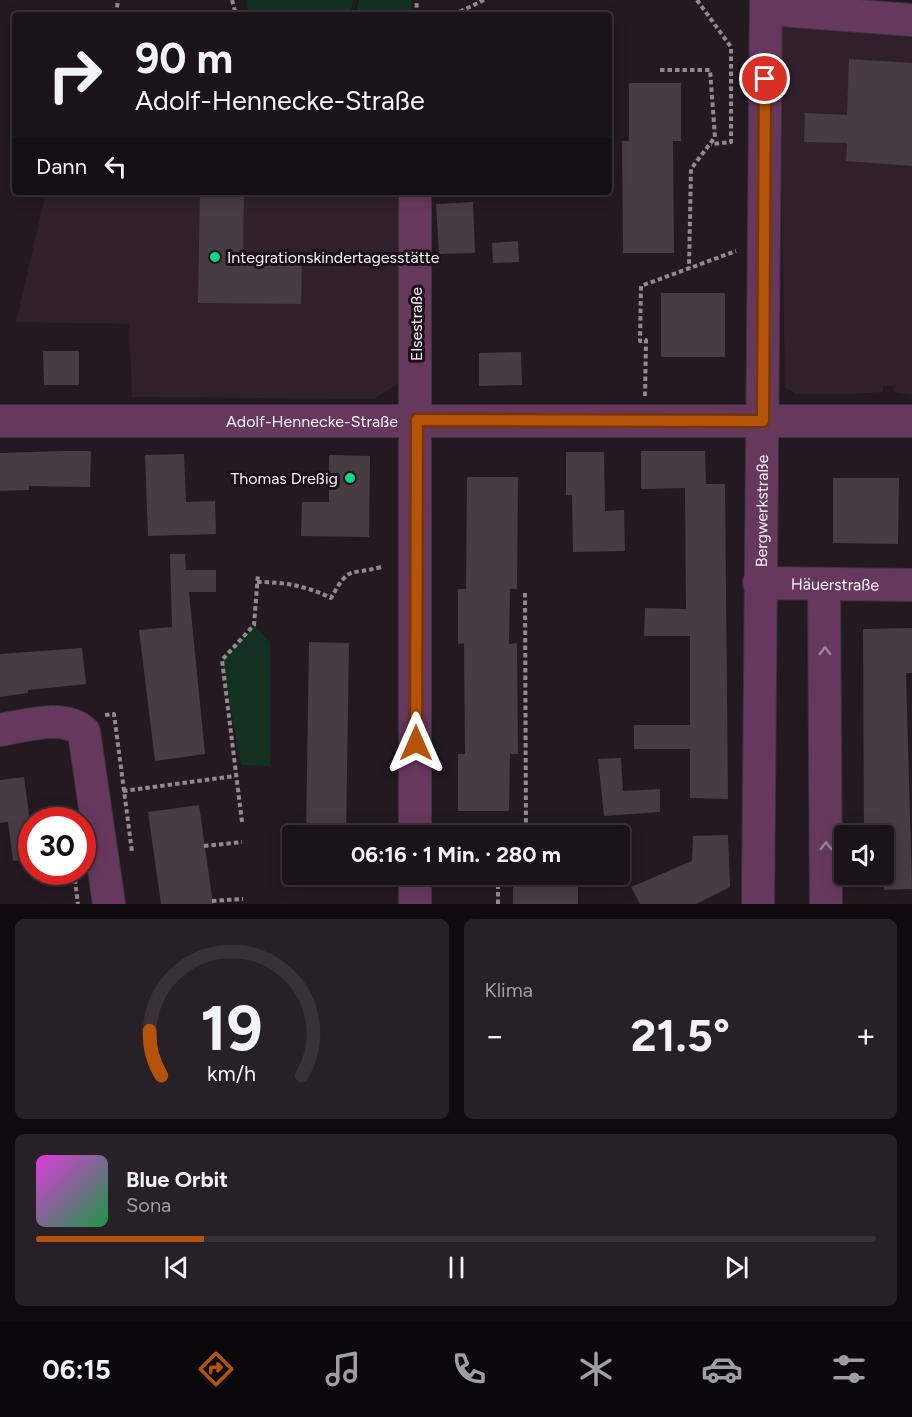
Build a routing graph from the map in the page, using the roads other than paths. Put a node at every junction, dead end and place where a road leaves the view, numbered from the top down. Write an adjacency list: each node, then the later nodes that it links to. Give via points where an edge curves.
1 (766, 4): 2 (street); 6 (street, Bergwerkstraße)
2 (912, 20)
3 (415, 195): 4 (street, Elsestraße)
4 (417, 420): 5 (street, Adolf-Hennecke-Straße); 6 (street, Adolf-Hennecke-Straße); 12 (street, Elsestraße)
5 (0, 421)
6 (763, 421): 7 (street, Adolf-Hennecke-Straße); 8 (street, Bergwerkstraße)
7 (912, 421)
8 (759, 584): 9 (street, Häuerstraße); 16 (street, Bergwerkstraße)
9 (824, 584): 10 (street, Häuerstraße); 17 (street, one-way to 9)
10 (912, 585)
11 (0, 730): 14 (street, via 54,722 76,725 84,732)
12 (415, 825)
13 (415, 885): 15 (street)
14 (109, 904)
15 (415, 904)
16 (758, 904)
17 (826, 904)

